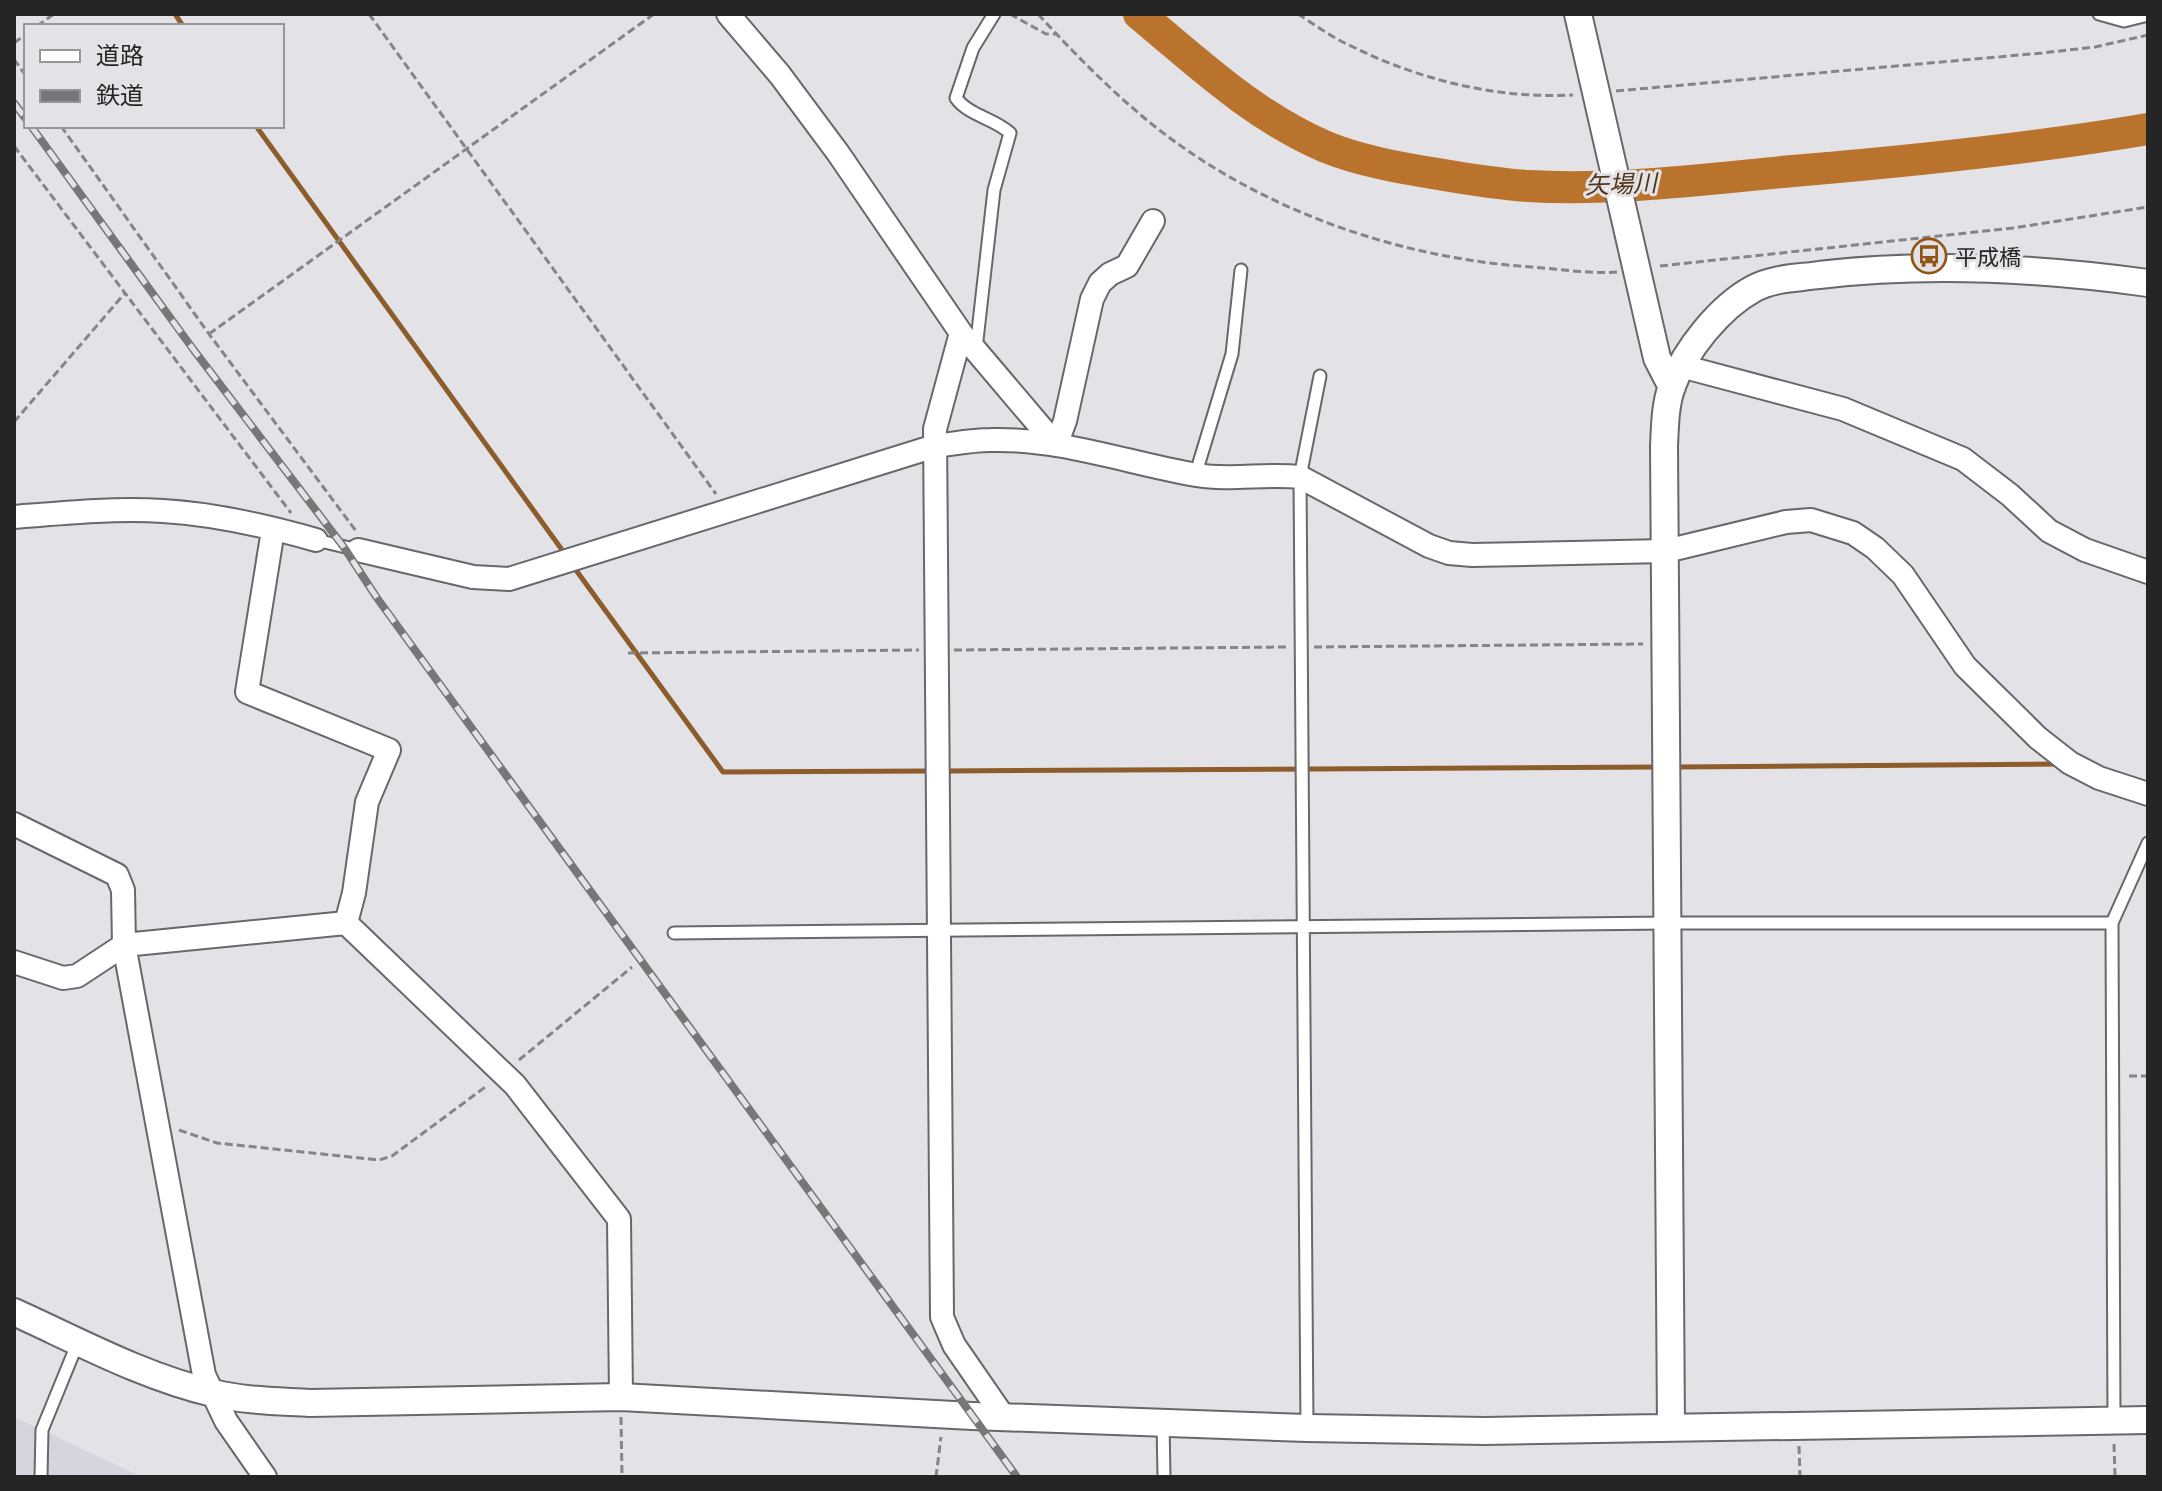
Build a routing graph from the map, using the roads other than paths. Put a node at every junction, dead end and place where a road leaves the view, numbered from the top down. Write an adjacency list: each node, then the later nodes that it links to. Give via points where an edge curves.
1 (728, 14): 9 (street, via 838,153)
2 (994, 14): 9 (lane, via 973,48 956,98 1010,133 994,190)
3 (1578, 14): 11 (street, via 1657,358)
4 (2099, 14): 5 (lane, via 2124,21)
5 (2148, 15)
6 (1153, 221): 12 (street, via 1127,266 1100,283 1092,299)
7 (1241, 270): 14 (lane, via 1232,354)
8 (2148, 283): 11 (street, via 1932,266 1781,280 1733,301)
9 (968, 341): 12 (street); 13 (street, via 935,429)
10 (1320, 376): 15 (lane)
11 (1676, 376): 20 (street, via 1664,446); 21 (street, via 1843,409 1963,459 2049,531)
12 (1056, 445): 13 (street, via 990,440); 14 (street)
13 (935, 446): 19 (street, via 509,579 453,573); 29 (street)
14 (1199, 475): 15 (street)
15 (1300, 477): 20 (street, via 1449,553); 28 (lane)
16 (14, 517): 17 (street, via 163,511)
17 (273, 530): 18 (street); 25 (street, via 247,692 389,750 367,802)
18 (310, 538): 19 (lane)
19 (362, 551)
20 (1666, 551): 22 (street, via 1786,522 1811,520 1853,533 1903,575 1965,666 2038,738 2099,778); 26 (street)
21 (2148, 572)
22 (2148, 794)
23 (14, 824): 31 (street, via 117,875 123,890)
24 (2148, 843): 27 (lane)
25 (346, 923): 31 (street); 36 (street, via 515,1085 619,1219)
26 (1669, 923): 27 (lane); 28 (lane); 42 (street)
27 (2112, 923): 38 (lane)
28 (1305, 929): 29 (lane); 41 (lane)
29 (941, 931): 30 (lane); 37 (street, via 942,1317 954,1345)
30 (674, 933)
31 (124, 945): 32 (street, via 77,976 63,978); 35 (street)
32 (14, 962)
33 (14, 1312): 34 (street)
34 (78, 1342): 35 (street); 43 (lane, via 42,1430)
35 (211, 1393): 36 (street, via 310,1403); 44 (street)
36 (621, 1397): 37 (street)
37 (1003, 1416): 40 (street)
38 (2114, 1420): 39 (street); 42 (street)
39 (2148, 1420)
40 (1163, 1422): 41 (street); 45 (lane)
41 (1307, 1428): 42 (street)
42 (1671, 1428)
43 (41, 1477)
44 (265, 1477)
45 (1164, 1477)

